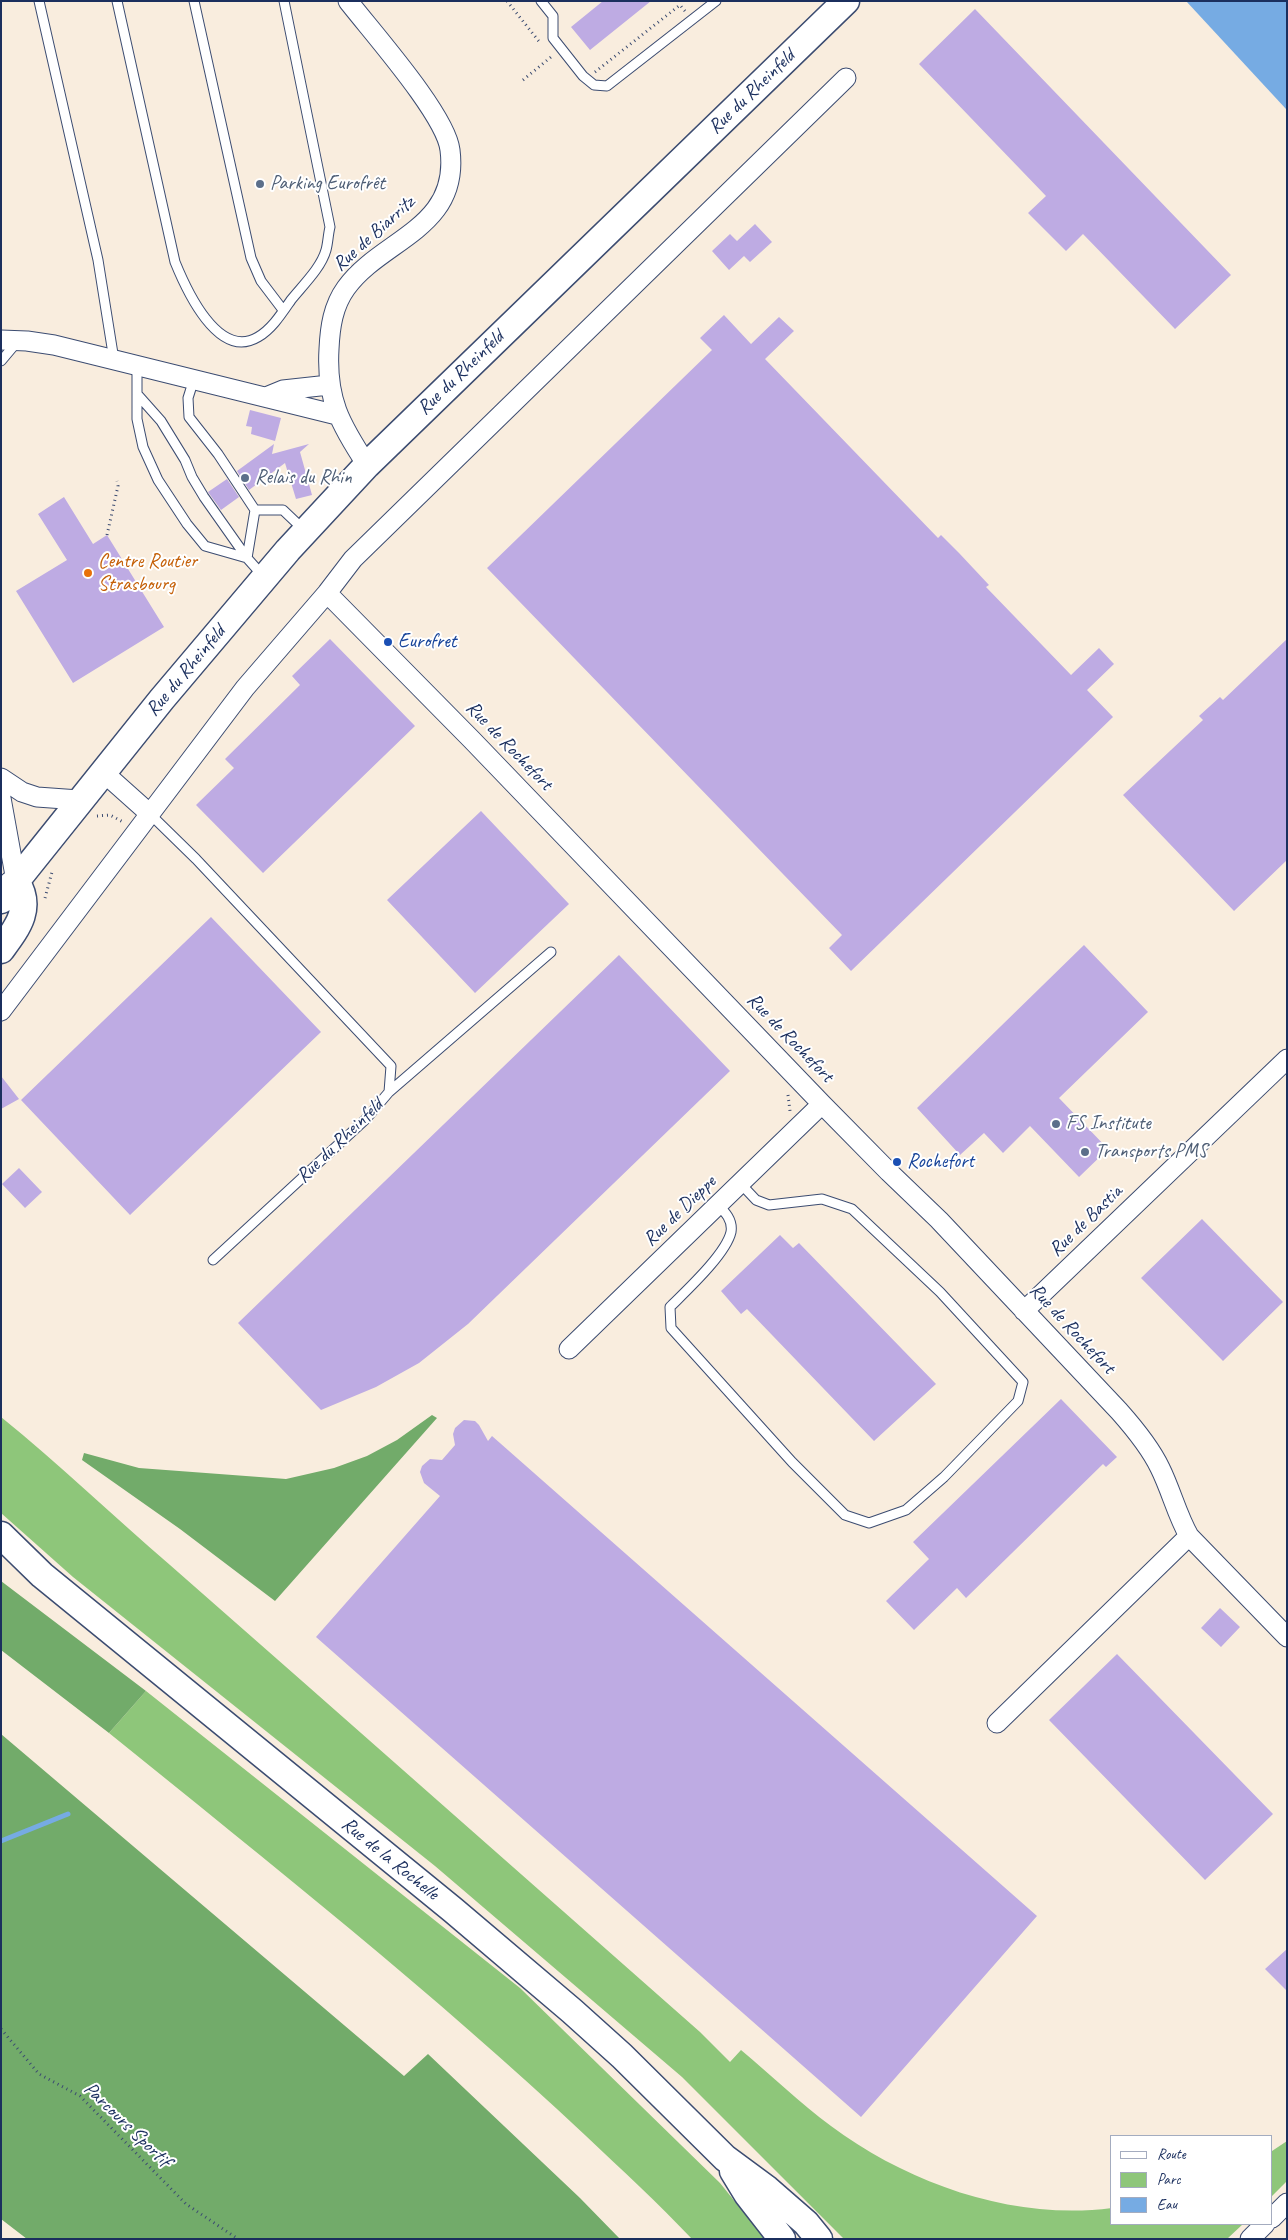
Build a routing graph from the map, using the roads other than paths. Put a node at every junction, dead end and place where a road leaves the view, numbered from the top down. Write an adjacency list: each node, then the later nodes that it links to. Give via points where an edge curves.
1 (39, 1): 13 (lane, via 98,260)
2 (117, 1): 10 (lane, via 175,262 189,296 221,335 239,342 256,338 267,330)
3 (194, 1): 10 (lane, via 251,258 261,281)
4 (284, 1): 10 (lane, via 330,227 326,251)
5 (348, 1): 16 (street, Rue de Biarritz, via 430,107 450,149 450,173 445,192 434,212 417,229 361,271 334,309 330,327)
6 (541, 1): 7 (lane, via 553,16 553,38 587,79 594,85 607,86)
7 (716, 1)
8 (846, 1): 20 (street, Rue du Rheinfeld)
9 (846, 78): 25 (street, via 353,559)
10 (283, 310)
11 (10, 340): 12 (lane); 13 (street)
12 (1, 360)
13 (114, 360): 14 (street)
14 (137, 366): 15 (street); 17 (lane)
15 (194, 379): 18 (street); 21 (lane, via 188,398 189,417)
16 (329, 385): 18 (street, via 283,390); 19 (street, Rue de Biarritz)
17 (137, 394): 23 (lane, via 161,421 204,497); 23 (lane, via 137,419 143,447 158,480 187,524 205,546)
18 (266, 397): 19 (street)
19 (338, 415): 20 (street, Rue de Biarritz)
20 (367, 465): 22 (street, Rue du Rheinfeld)
21 (255, 510): 22 (lane, via 283,510); 23 (lane)
22 (305, 531): 24 (street, Rue du Rheinfeld)
23 (247, 558): 24 (lane)
24 (265, 577): 26 (street, Rue du Rheinfeld)
25 (327, 593): 30 (street, via 245,688); 37 (street, Rue de Rochefort)
26 (103, 772): 29 (street, Rue du Rheinfeld); 30 (street, Rue du Rheinfeld)
27 (1, 778): 29 (street, via 22,792)
28 (1, 798): 31 (street)
29 (87, 808): 31 (street, Rue du Rheinfeld)
30 (150, 814): 34 (street); 36 (lane, Rue du Rheinfeld, via 391,1066)
31 (6, 887): 32 (street, via 24,900 23,913)
32 (1, 950)
33 (550, 952): 36 (lane)
34 (1, 1011)
35 (1287, 1059): 41 (street, Rue de Bastia)
36 (390, 1092): 40 (lane, Rue du Rheinfeld, via 366,1119)
37 (822, 1104): 38 (street, Rue de Dieppe); 41 (street, Rue de Rochefort, via 940,1220)
38 (740, 1183): 39 (street, Rue de Dieppe); 39 (lane, via 756,1200 769,1205 822,1199 852,1209 940,1292 1023,1382 1018,1401 944,1477 906,1510 869,1523 845,1515 792,1462 671,1328 670,1307 718,1256 731,1231 728,1215)
39 (718, 1205): 42 (street, Rue de Dieppe)
40 (212, 1260)
41 (1024, 1311): 44 (street, Rue de Rochefort, via 1144,1440 1159,1466)
42 (569, 1349)
43 (1, 1535): 46 (street, Rue de la Rochelle)
44 (1189, 1536): 47 (street, Rue de Rochefort); 48 (street)
45 (1, 1552): 46 (street, Rue de la Rochelle)
46 (42, 1575): 49 (street, Rue de la Rochelle, via 565,2005 622,2056)
47 (1287, 1637)
48 (997, 1723)
49 (725, 2158): 53 (street, Rue de la Rochelle, via 747,2194); 54 (street, Rue de la Rochelle, via 767,2189 806,2223)
50 (1287, 2203): 51 (street)
51 (1273, 2217)
52 (1264, 2225): 55 (street)
53 (782, 2239)
54 (819, 2239)
55 (1250, 2239)

